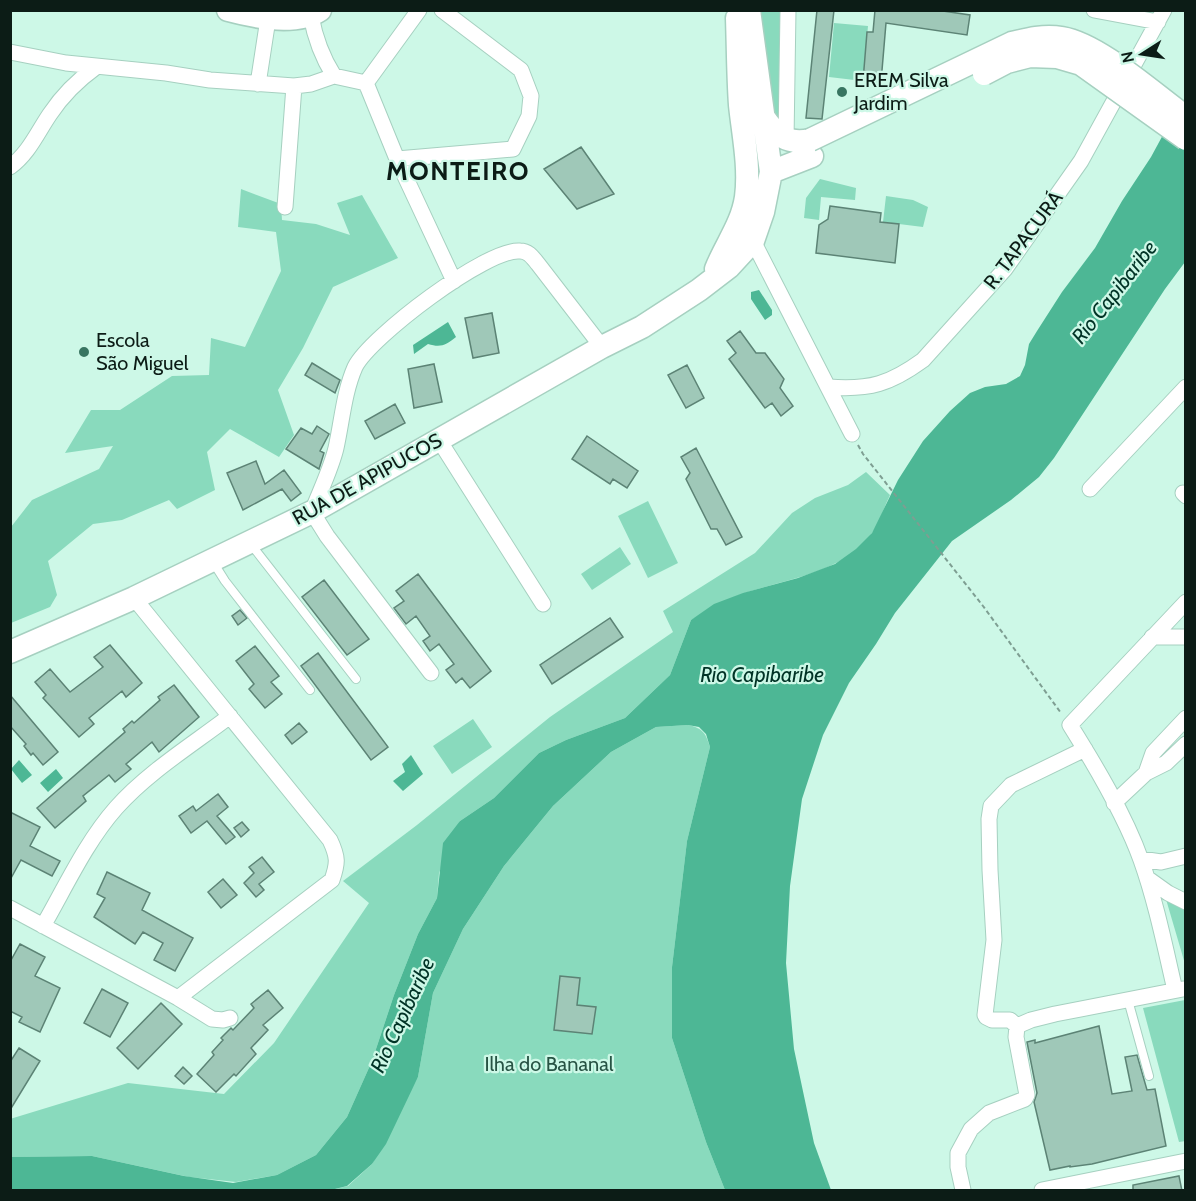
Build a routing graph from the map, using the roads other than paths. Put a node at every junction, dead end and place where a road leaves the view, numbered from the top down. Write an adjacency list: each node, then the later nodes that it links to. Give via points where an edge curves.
1 (228, 10): 10 (main road)
2 (418, 10): 15 (street)
3 (442, 10): 23 (street, via 521,70 531,96 529,116 513,149)
4 (737, 10): 14 (main road)
5 (749, 10): 18 (main road)
6 (788, 10): 21 (street)
7 (1094, 10): 9 (street)
8 (313, 12): 10 (main road); 13 (street, via 315,35)
9 (1161, 16): 31 (street, R. TAPACURÁ, via 1081,161 1005,269 923,360 907,372 860,389)
10 (268, 19): 16 (street)
11 (10, 52): 12 (street)
12 (96, 66): 16 (street); 24 (street, via 67,92 28,150)
13 (334, 76): 15 (street); 17 (street)
14 (738, 82): 25 (main road, via 745,91 763,158); 29 (main road, via 746,196 732,239)
15 (366, 83): 23 (street)
16 (258, 84): 17 (street)
17 (294, 86): 26 (street)
18 (763, 116): 21 (main road); 25 (main road)
19 (1185, 117): 22 (main road, bridge, via 1086,45 1062,38 1035,37 1011,43)
20 (1185, 139): 22 (main road, bridge, via 1081,64 1057,57 1030,56 1007,62)
21 (786, 140): 22 (main road)
22 (811, 148): 25 (main road)
23 (397, 159): 28 (street)
24 (10, 167)
25 (771, 172): 27 (main road)
26 (285, 207)
27 (753, 241): 29 (main road, RUA DE APIPUCOS); 31 (street)
28 (454, 281): 30 (street, via 509,253 528,253); 36 (street, via 402,318 356,367 335,451)
29 (711, 281): 30 (main road, RUA DE APIPUCOS, via 642,327)
30 (602, 347): 34 (main road, RUA DE APIPUCOS)
31 (830, 387): 33 (street)
32 (1185, 387): 35 (street)
33 (852, 434)
34 (440, 440): 36 (main road, RUA DE APIPUCOS); 41 (street)
35 (1090, 489)
36 (312, 512): 37 (main road, RUA DE APIPUCOS); 45 (street)
37 (248, 541): 38 (main road, RUA DE APIPUCOS); 46 (lane)
38 (211, 560): 39 (main road, RUA DE APIPUCOS); 47 (lane)
39 (134, 598): 44 (main road, RUA DE APIPUCOS); 48 (street)
40 (1185, 602): 42 (street)
41 (543, 604)
42 (1152, 637): 43 (street); 51 (street, via 1070,725)
43 (1185, 637)
44 (10, 652)
45 (431, 673)
46 (356, 680)
47 (310, 690)
48 (230, 716): 59 (street, via 116,808 94,837); 61 (street, via 330,840 337,865 332,880)
49 (1185, 718): 52 (street, via 1154,753)
50 (1185, 744): 52 (street, via 1166,763)
51 (1085, 749): 53 (street); 64 (street, via 1011,785 991,806 994,940 985,1015 992,1020 1010,1020)
52 (1146, 773): 53 (street)
53 (1114, 802): 55 (street)
54 (1185, 856): 55 (street, via 1161,862)
55 (1141, 859): 56 (street)
56 (1147, 878): 57 (street); 60 (street)
57 (1185, 902)
58 (10, 908): 59 (street)
59 (44, 926): 61 (street)
60 (1180, 989): 62 (street)
61 (178, 998): 63 (street, via 212,1019)
62 (1128, 1000): 64 (street, via 1055,1014); 65 (lane)
63 (230, 1018)
64 (1017, 1026): 67 (street, via 1027,1095 989,1113 971,1128 958,1153)
65 (1149, 1076)
66 (1185, 1161): 68 (street)
67 (963, 1191)
68 (1042, 1191)

